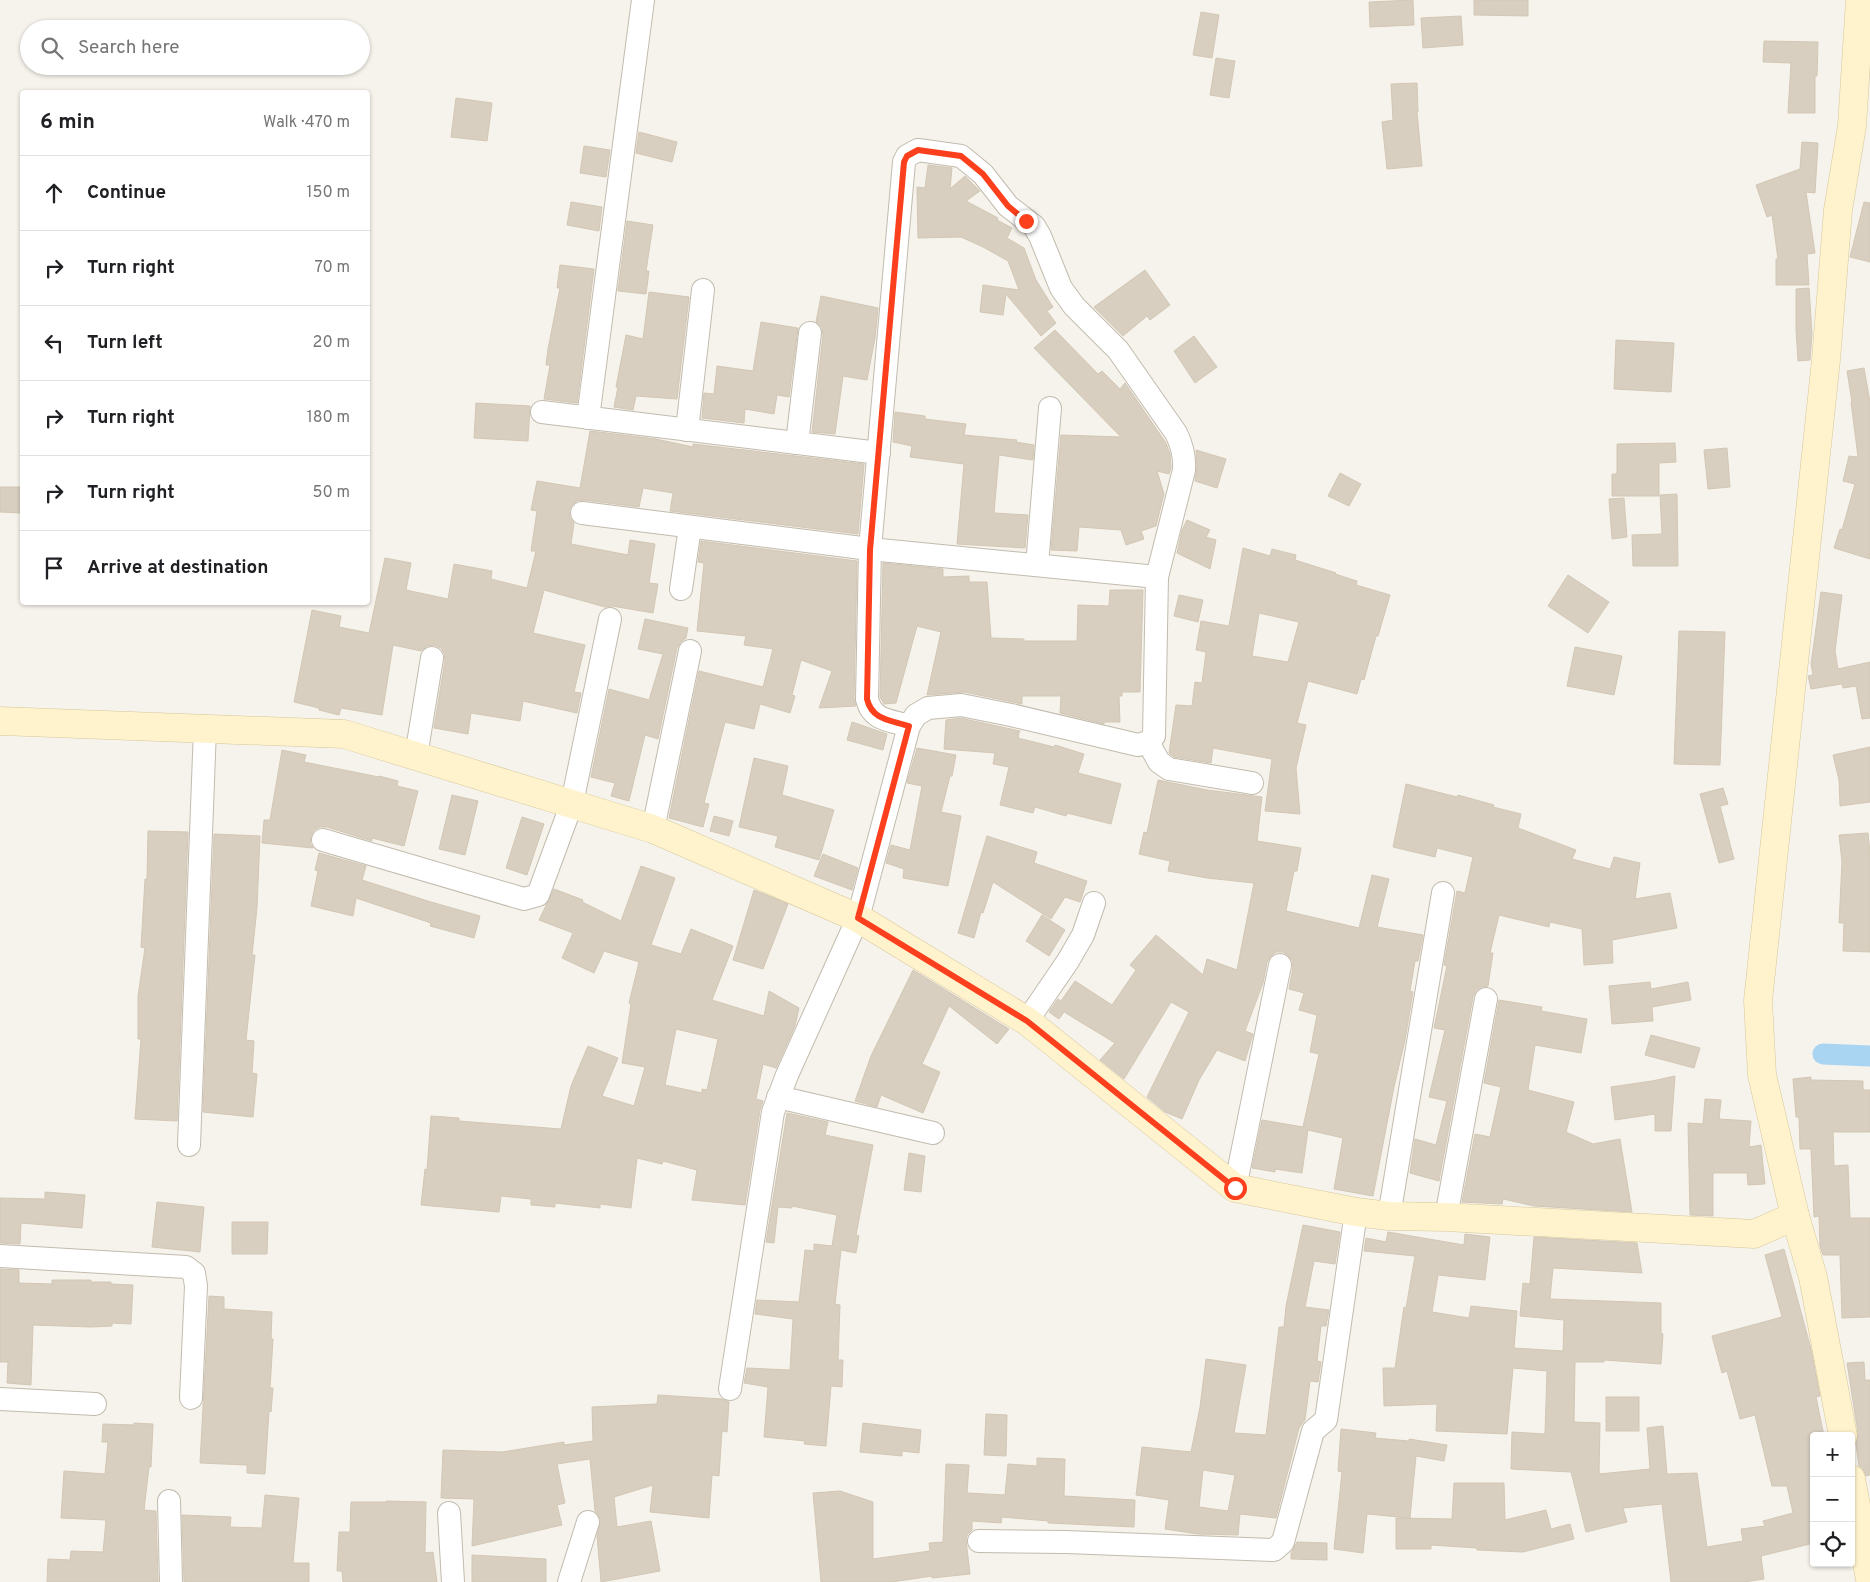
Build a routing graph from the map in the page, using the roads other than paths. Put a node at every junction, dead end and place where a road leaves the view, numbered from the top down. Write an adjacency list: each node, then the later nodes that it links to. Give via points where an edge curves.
1 (643, 0): 7 (street)
2 (1860, 0): 41 (main road, via 1852,126 1838,210 1758,1001 1762,1076)
3 (703, 290): 8 (street)
4 (810, 333): 9 (street)
5 (1050, 408): 14 (street)
6 (542, 412): 7 (street)
7 (588, 418): 8 (street)
8 (687, 430): 9 (street)
9 (797, 443): 10 (street)
10 (879, 453): 13 (street); 15 (street, via 904,162 907,156 918,150 961,156 983,174 1008,206 1034,226 1061,288 1074,306 1118,350 1179,438 1184,470)
11 (582, 513): 12 (street)
12 (690, 527): 13 (street); 16 (street)
13 (870, 550): 14 (street); 21 (street, via 867,699 876,716)
14 (1037, 565): 15 (street)
15 (1156, 577): 23 (street, via 1156,724 1154,736)
16 (682, 589)
17 (610, 619): 26 (street)
18 (690, 651): 27 (street)
19 (432, 658): 24 (street)
20 (0, 721): 22 (main road)
21 (909, 726): 23 (street, via 928,708 961,706 1138,745); 31 (street)
22 (205, 729): 24 (main road, via 344,734); 37 (street)
23 (1148, 742): 25 (street, via 1159,762 1169,769)
24 (416, 756): 26 (main road)
25 (1252, 783)
26 (572, 803): 27 (main road); 28 (street, via 538,895 524,899)
27 (653, 829): 31 (main road)
28 (323, 840)
29 (1443, 892): 40 (street)
30 (1094, 903): 34 (street, via 1083,935)
31 (858, 918): 34 (main road); 35 (street)
32 (1280, 965): 38 (street)
33 (1486, 1000): 42 (street)
34 (1027, 1021): 38 (main road)
35 (778, 1097): 36 (street); 44 (street, via 773,1112)
36 (933, 1133)
37 (189, 1145)
38 (1235, 1188): 39 (main road)
39 (1356, 1212): 40 (main road); 53 (street, via 1326,1420 1313,1431 1283,1542 1274,1550)
40 (1389, 1216): 42 (main road)
41 (1795, 1216): 42 (main road, via 1754,1234); 48 (main road, via 1813,1277)
42 (1446, 1217)
43 (0, 1256): 45 (street, via 186,1267 194,1273 196,1286)
44 (730, 1389)
45 (191, 1398)
46 (0, 1399): 47 (street)
47 (95, 1404)
48 (1842, 1432)
49 (1855, 1500): 54 (main road)
50 (169, 1502): 55 (street)
51 (449, 1513): 56 (street)
52 (588, 1522): 57 (street)
53 (979, 1541)
54 (1870, 1578)
55 (171, 1582)
56 (453, 1582)
57 (569, 1582)

